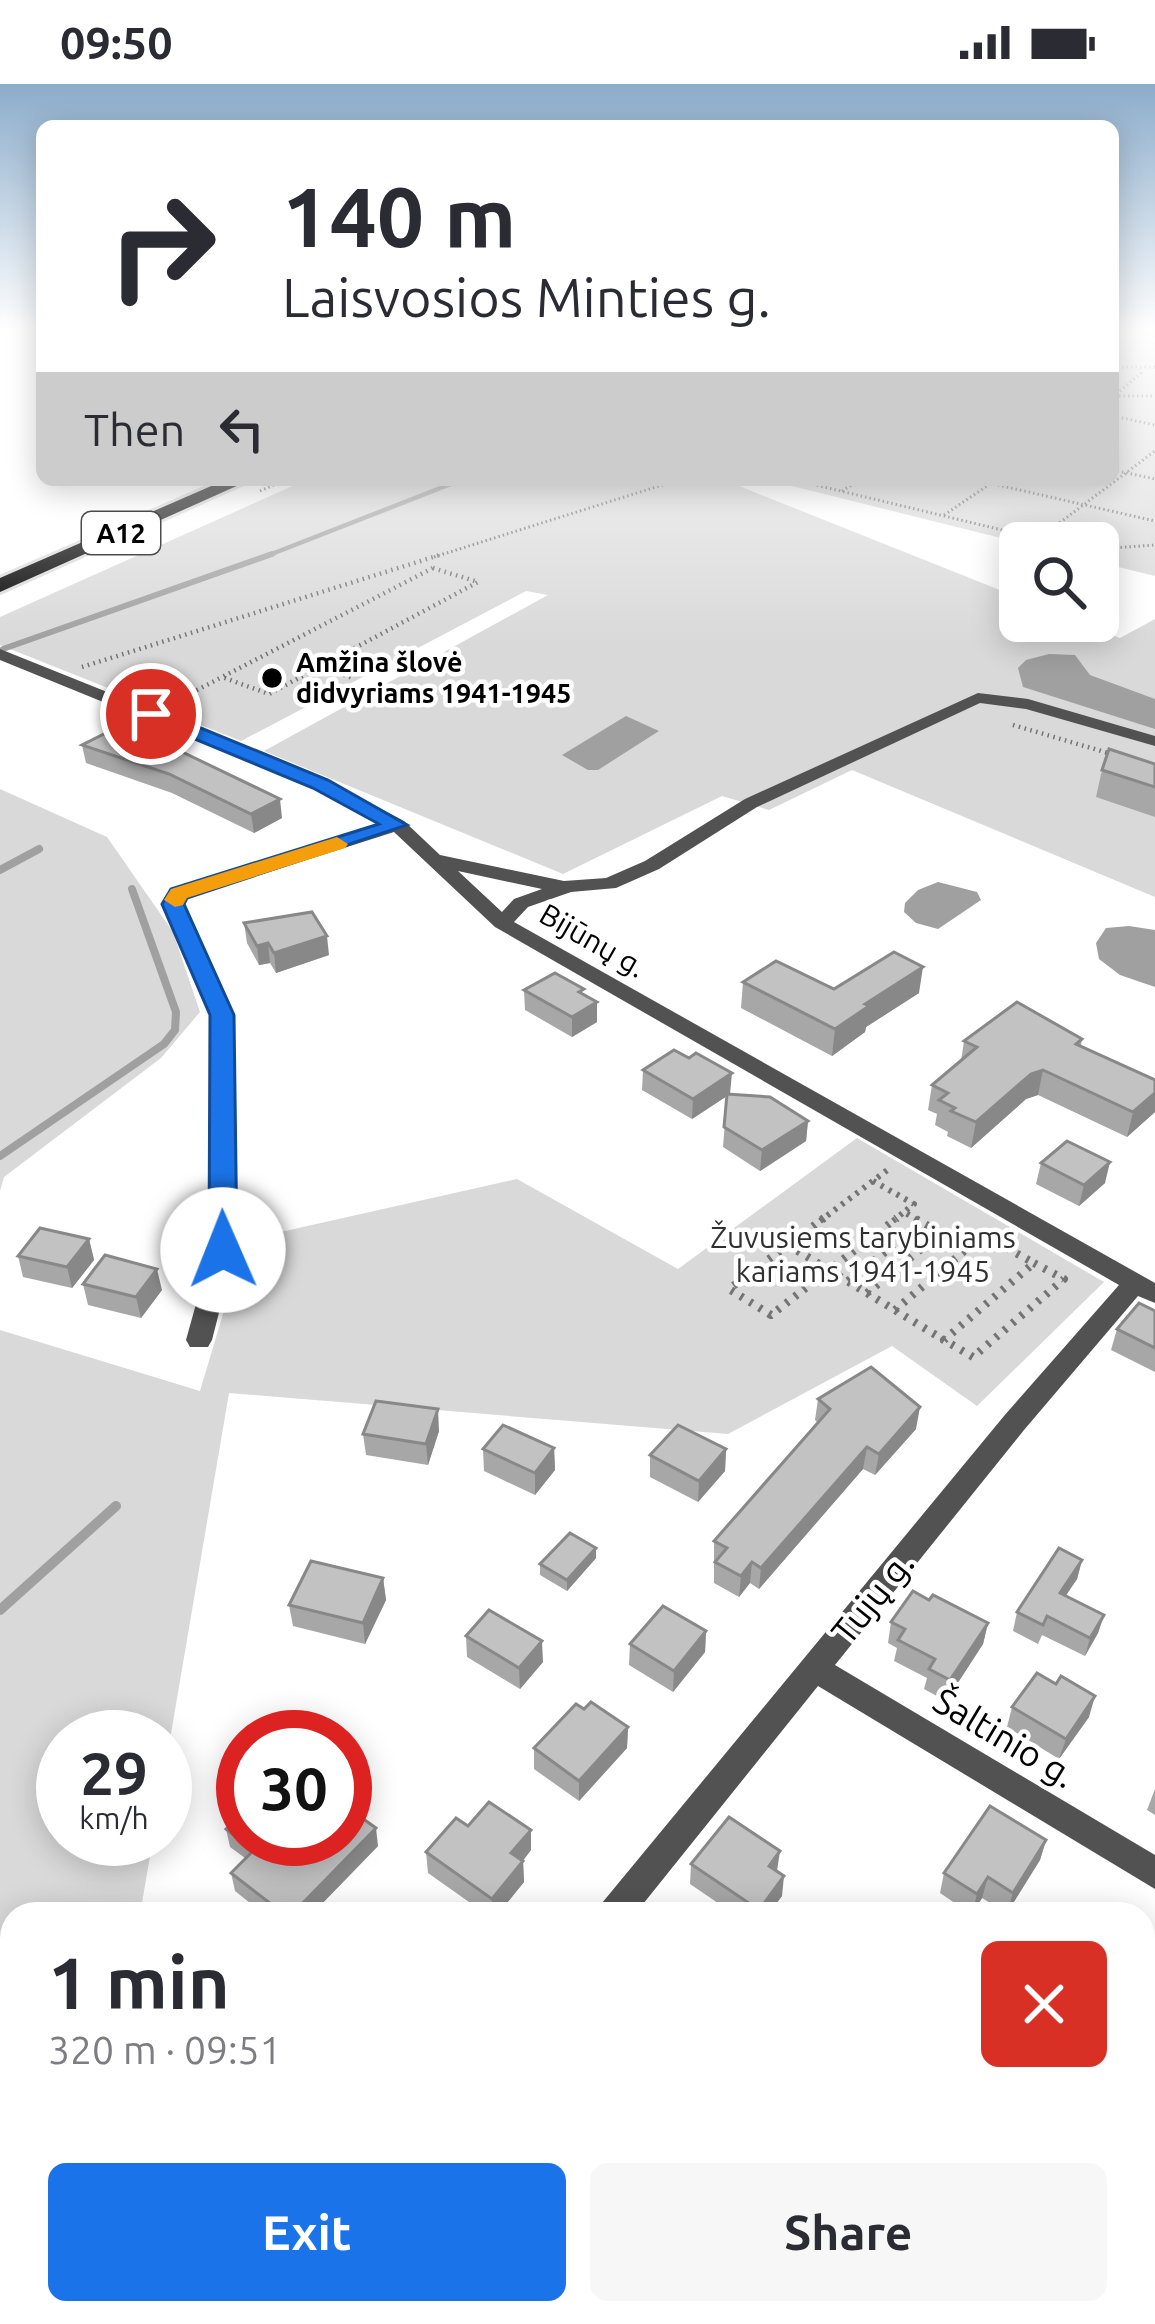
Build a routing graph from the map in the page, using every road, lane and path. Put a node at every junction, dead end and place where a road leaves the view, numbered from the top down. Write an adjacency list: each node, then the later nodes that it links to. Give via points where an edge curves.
1 (1155, 451): 3 (path)
2 (1119, 471): 3 (path)
3 (1126, 473): 4 (path); 5 (path)
4 (1119, 478)
5 (1155, 479)
6 (227, 486): 23 (highway, A12)
7 (659, 486): 21 (path)
8 (821, 486): 13 (path)
9 (850, 486): 13 (path)
10 (987, 486): 15 (path)
11 (1009, 486): 14 (path)
12 (1109, 486): 14 (path)
13 (842, 491): 15 (path)
14 (1085, 505): 16 (path); 17 (path)
15 (944, 515): 18 (path)
16 (1155, 521)
17 (1061, 522)
18 (999, 528)
19 (1155, 545): 20 (path)
20 (1119, 548)
21 (430, 557): 22 (path); 26 (path)
22 (433, 568): 25 (path, via 478,582); 27 (path)
23 (0, 586)
24 (0, 654): 26 (street, Bijūnų g.)
25 (321, 667): 27 (path, via 268,694); 28 (path)
26 (56, 676): 30 (street, Bijūnų g.)
27 (221, 677): 30 (path)
28 (356, 679)
29 (958, 708): 31 (street, via 978,698 1028,704); 32 (path); 35 (street, via 737,810 652,866 609,884)
30 (151, 714): 33 (street, Bijūnų g.)
31 (1155, 741)
32 (1133, 761)
33 (397, 825): 34 (street, Bijūnų g.); 48 (street, via 179,894 173,904 222,1015 223,1250)
34 (435, 859): 35 (street); 36 (street, Bijūnų g.)
35 (568, 886): 36 (street, via 521,903)
36 (502, 923): 37 (street, Bijūnų g.)
37 (908, 1155): 38 (path); 45 (street, Bijūnų g.)
38 (873, 1180): 39 (path, via 914,1204); 41 (path)
39 (904, 1212): 40 (path); 43 (path)
40 (922, 1222): 44 (path); 46 (path, via 941,1233)
41 (788, 1245): 43 (path); 43 (path, via 730,1289 771,1315)
42 (1034, 1263): 47 (path, via 983,1235); 49 (path); 49 (path, via 1064,1279 973,1358)
43 (830, 1270): 44 (path)
44 (848, 1281): 46 (path)
45 (1144, 1289): 50 (street, Tujų g.)
46 (867, 1293): 47 (path)
47 (895, 1310): 49 (path)
48 (199, 1340)
49 (944, 1340)
50 (815, 1668): 51 (street, Šaltinio g.); 52 (street, Tujų g.)
51 (1155, 1874)
52 (624, 1902)

